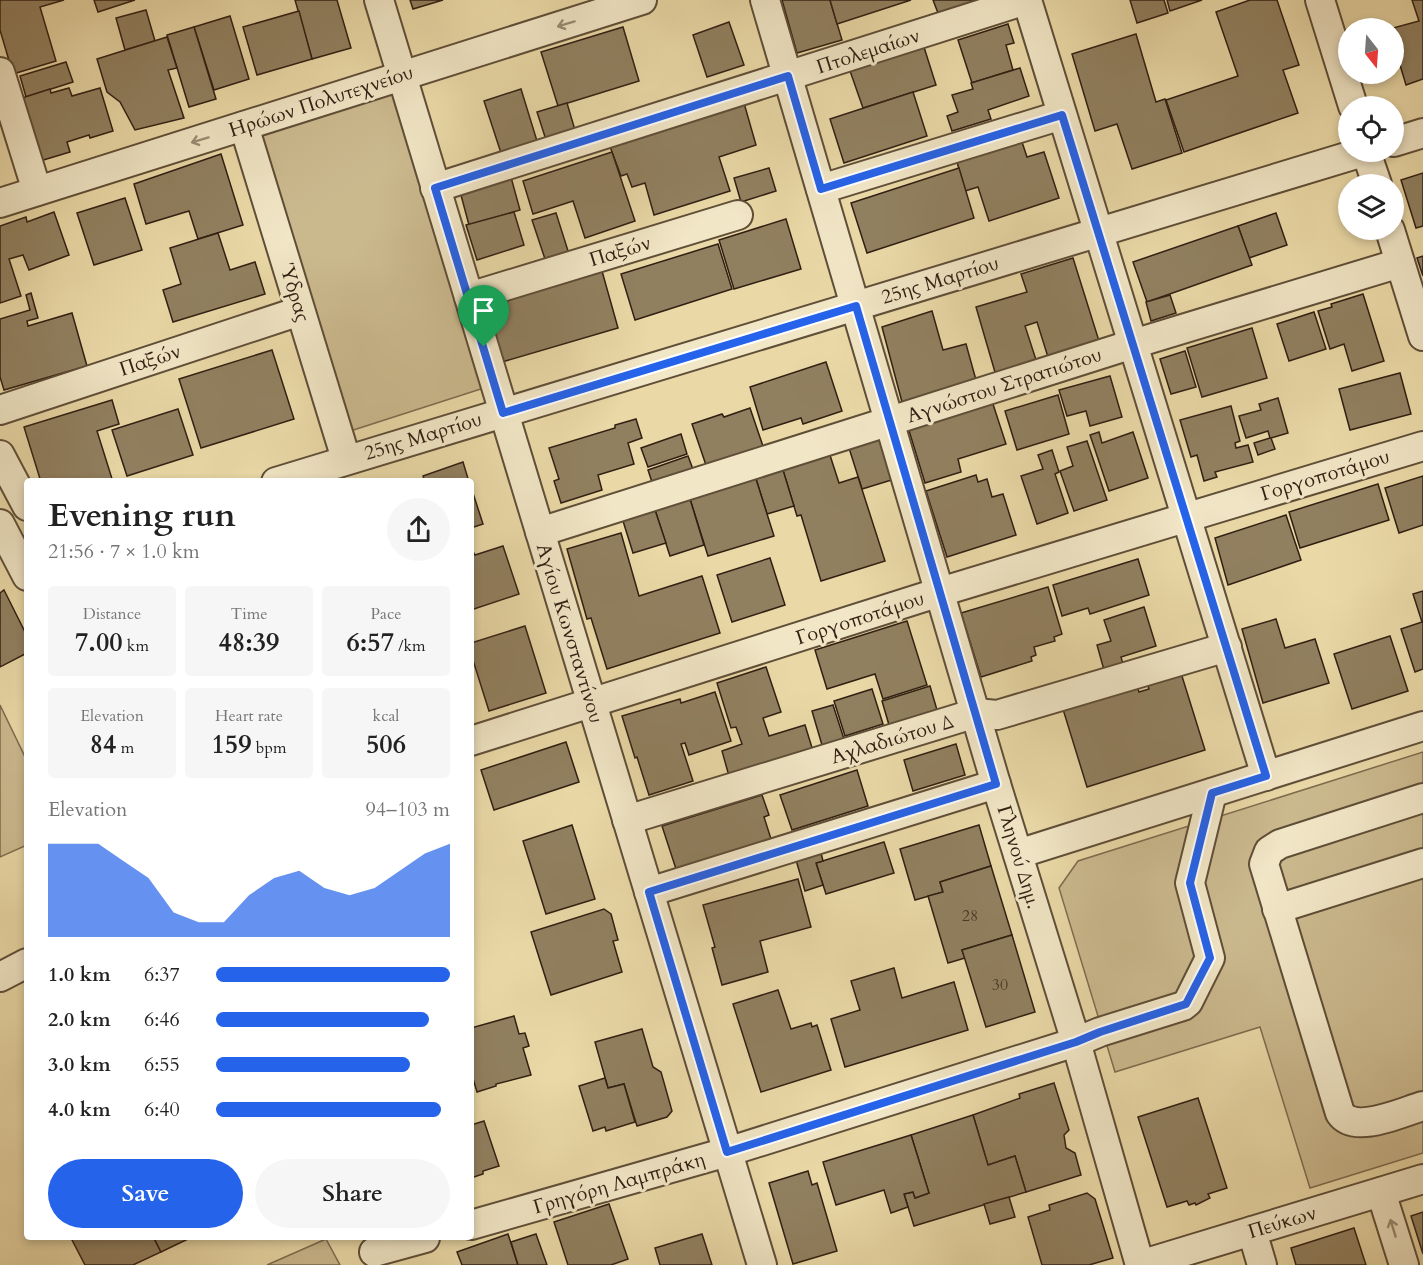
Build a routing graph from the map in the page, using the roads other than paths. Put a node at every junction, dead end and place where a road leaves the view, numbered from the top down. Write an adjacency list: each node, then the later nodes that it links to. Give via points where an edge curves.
1 (379, 0): 7 (street, Αγίου Κωνσταντίνου)
2 (642, 0): 7 (street, Ηρώων Πολυτεχνείου, one-way to 7)
3 (765, 0): 8 (street, Γληνού Δημ.)
4 (1026, 0): 8 (street, Πτολεμαίων); 10 (street)
5 (1320, 0): 9 (street)
6 (0, 72): 17 (street)
7 (401, 75): 11 (street, Ηρώων Πολυτεχνείου); 15 (street, Αγίου Κωνσταντίνου)
8 (788, 76): 15 (street, Πτολεμαίων); 16 (street, Γληνού Δημ.)
9 (1350, 96)
10 (1062, 115): 16 (street); 20 (street)
11 (244, 126): 17 (street, Ηρώων Πολυτεχνείου, one-way to 17); 25 (street, Ύδρας)
12 (1423, 133): 13 (street)
13 (1404, 139)
14 (1338, 160): 20 (street, 25ης Μαρτίου)
15 (435, 188): 23 (street, Αγίου Κωνσταντίνου)
16 (821, 189): 24 (street, Γληνού Δημ.)
17 (37, 191): 18 (street, Ηρώων Πολυτεχνείου)
18 (0, 203)
19 (738, 215): 23 (street, Παξών)
20 (1098, 232): 24 (street, 25ης Μαρτίου); 27 (street)
21 (1393, 240): 22 (street)
22 (1400, 263): 26 (street); 27 (street, Αγνώστου Στρατιώτου)
23 (469, 297): 29 (street, Αγίου Κωνσταντίνου)
24 (856, 306): 29 (street, 25ης Μαρτίου); 30 (street, Γληνού Δημ.)
25 (300, 311): 28 (street, Παξών); 33 (street, Ύδρας)
26 (1423, 336)
27 (1133, 345): 30 (street, Αγνώστου Στρατιώτου); 36 (street)
28 (0, 410)
29 (503, 413): 33 (street, 25ης Μαρτίου); 38 (street, Αγίου Κωνσταντίνου)
30 (890, 422): 38 (street, Αγνώστου Στρατιώτου); 40 (street, Γληνού Δημ.)
31 (1423, 446): 36 (street, Γοργοποτάμου)
32 (0, 455): 35 (street)
33 (346, 459): 34 (street, 25ης Μαρτίου)
34 (288, 478)
35 (24, 500)
36 (1186, 516): 40 (street, Γοργοποτάμου); 41 (street)
37 (0, 524): 39 (street)
38 (540, 532): 42 (street, Αγίου Κωνσταντίνου)
39 (24, 565)
40 (940, 592): 42 (street, Γοργοποτάμου); 43 (street, Γληνού Δημ.)
41 (1227, 647): 43 (street, Αχλαδιώτου Δ, via 997,715); 46 (street)
42 (592, 703): 45 (street, Γοργοποτάμου); 50 (street, Αγίου Κωνσταντίνου)
43 (976, 713): 47 (street, Γληνού Δημ.); 50 (street, Αχλαδιώτου Δ)
44 (1423, 726): 46 (street)
45 (474, 740)
46 (1266, 776): 48 (street)
47 (996, 784): 51 (street, Γληνού Δημ.); 53 (street)
48 (1212, 793): 51 (street); 57 (street, Γρηγόρη Λαμπράκη, via 1190,883 1210,958 1188,1002)
49 (1423, 798): 54 (street, via 1272,847 1264,864)
50 (627, 820): 53 (street, Αγίου Κωνσταντίνου)
51 (1018, 854): 57 (street, Γληνού Δημ.)
52 (1423, 863): 54 (street)
53 (649, 892): 59 (street, Αγίου Κωνσταντίνου)
54 (1277, 909): 58 (street, via 1343,1117 1354,1123 1367,1122)
55 (24, 965): 56 (street)
56 (0, 977)
57 (1076, 1042): 59 (street, Γρηγόρη Λαμπράκη); 67 (street, Γληνού Δημ.)
58 (1423, 1106)
59 (727, 1152): 62 (street, Γρηγόρη Λαμπράκη); 66 (street, Αγίου Κωνσταντίνου)
60 (1423, 1179): 61 (street, Πεύκων)
61 (1382, 1192): 63 (street, Πεύκων); 69 (street, one-way to 61)
62 (474, 1224)
63 (1252, 1231): 67 (street, Πεύκων); 68 (street)
64 (412, 1246): 65 (street)
65 (373, 1252)
66 (762, 1265)
67 (1140, 1265)
68 (1262, 1265)
69 (1404, 1265)

